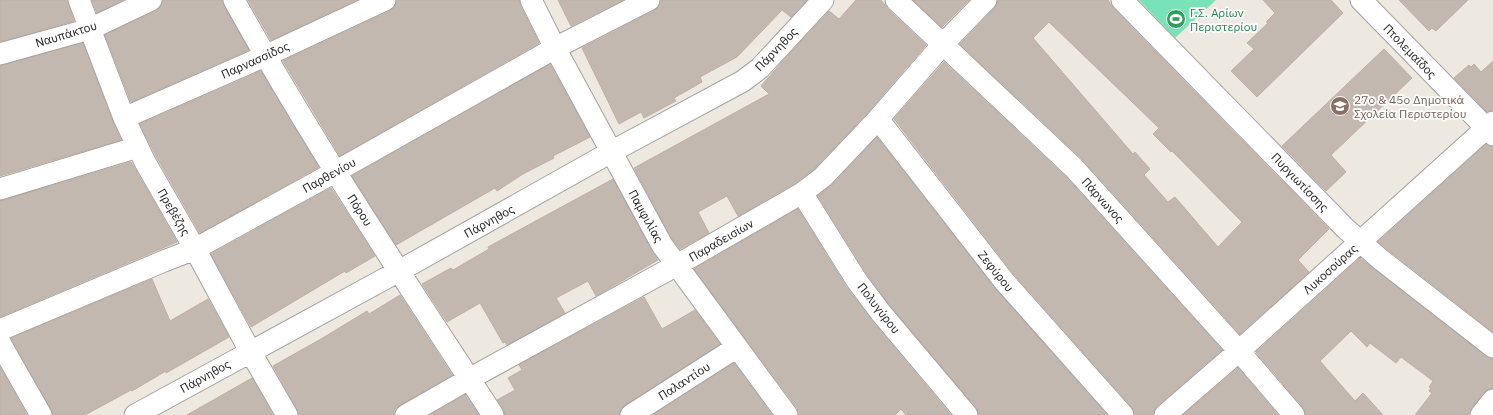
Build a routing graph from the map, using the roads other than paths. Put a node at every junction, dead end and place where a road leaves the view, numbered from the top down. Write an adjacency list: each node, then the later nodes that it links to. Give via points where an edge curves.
1 (79, 0): 12 (street, Πρεβέζης)
2 (151, 0): 12 (street, Ναυπάκτου)
3 (234, 0): 16 (street, Πόρου)
4 (385, 0): 16 (street, Παρνασσίδος)
5 (531, 0): 14 (street, Παμφιλίας)
6 (649, 0): 14 (street, Παρθενίου)
7 (823, 0): 21 (street, Πάρνηθος, via 760,68 743,81)
8 (896, 0): 13 (street, Πάρνωνος)
9 (986, 0): 13 (street, Παραδεισίων)
10 (1122, 0): 25 (street, Πυργιωτίσσης)
11 (1361, 0): 19 (street, Πτολεμαΐδος)
12 (90, 29): 15 (street, Ναυπάκτου); 17 (street, Πρεβέζης)
13 (944, 43): 18 (street, Παραδεισίων); 34 (street, Πάρνωνος, via 1074,168)
14 (555, 48): 21 (street, Παμφιλίας); 22 (street, Παρθενίου)
15 (0, 54)
16 (265, 56): 17 (street, Παρνασσίδος); 22 (street, Πόρου)
17 (124, 118): 20 (street, Πρεβέζης)
18 (878, 119): 24 (street, Παραδεισίων, via 823,177); 45 (street, Ζεφύρου, via 1004,281)
19 (1490, 129): 25 (street, Λυκοσούρας)
20 (138, 147): 23 (street); 26 (street, Πρεβέζης)
21 (611, 152): 27 (street, Παμφιλίας, via 662,246); 28 (street, Πάρνηθος)
22 (335, 172): 26 (street, Παρθενίου); 28 (street, Πόρου)
23 (0, 189)
24 (802, 193): 27 (street, Παραδεισίων); 44 (street, Πολυγύρου, via 857,281)
25 (1360, 242): 32 (street, Πυργιωτίσσης); 34 (street, Λυκοσούρας)
26 (195, 249): 29 (street, Παρθενίου); 33 (street, Πρεβέζης)
27 (677, 265): 31 (street, Παμφιλίας); 35 (street, Παραδεισίων)
28 (399, 271): 33 (street, Πάρνηθος); 35 (street, Πόρου)
29 (0, 330)
30 (0, 343): 37 (street)
31 (737, 347): 42 (street, Παλαντίου); 43 (street, Παμφιλίας)
32 (1493, 347)
33 (250, 351): 38 (street, Πάρνηθος); 39 (street, Πρεβέζης)
34 (1239, 351): 46 (street, Λυκοσούρας); 47 (street, Πάρνωνος)
35 (469, 378): 40 (street, Παραδεισίων); 41 (street, Πόρου)
36 (1493, 400): 48 (street)
37 (41, 415)
38 (135, 415)
39 (287, 415)
40 (406, 415)
41 (493, 415)
42 (631, 415)
43 (787, 415)
44 (967, 415)
45 (1123, 415)
46 (1165, 415)
47 (1294, 415)
48 (1481, 415)

